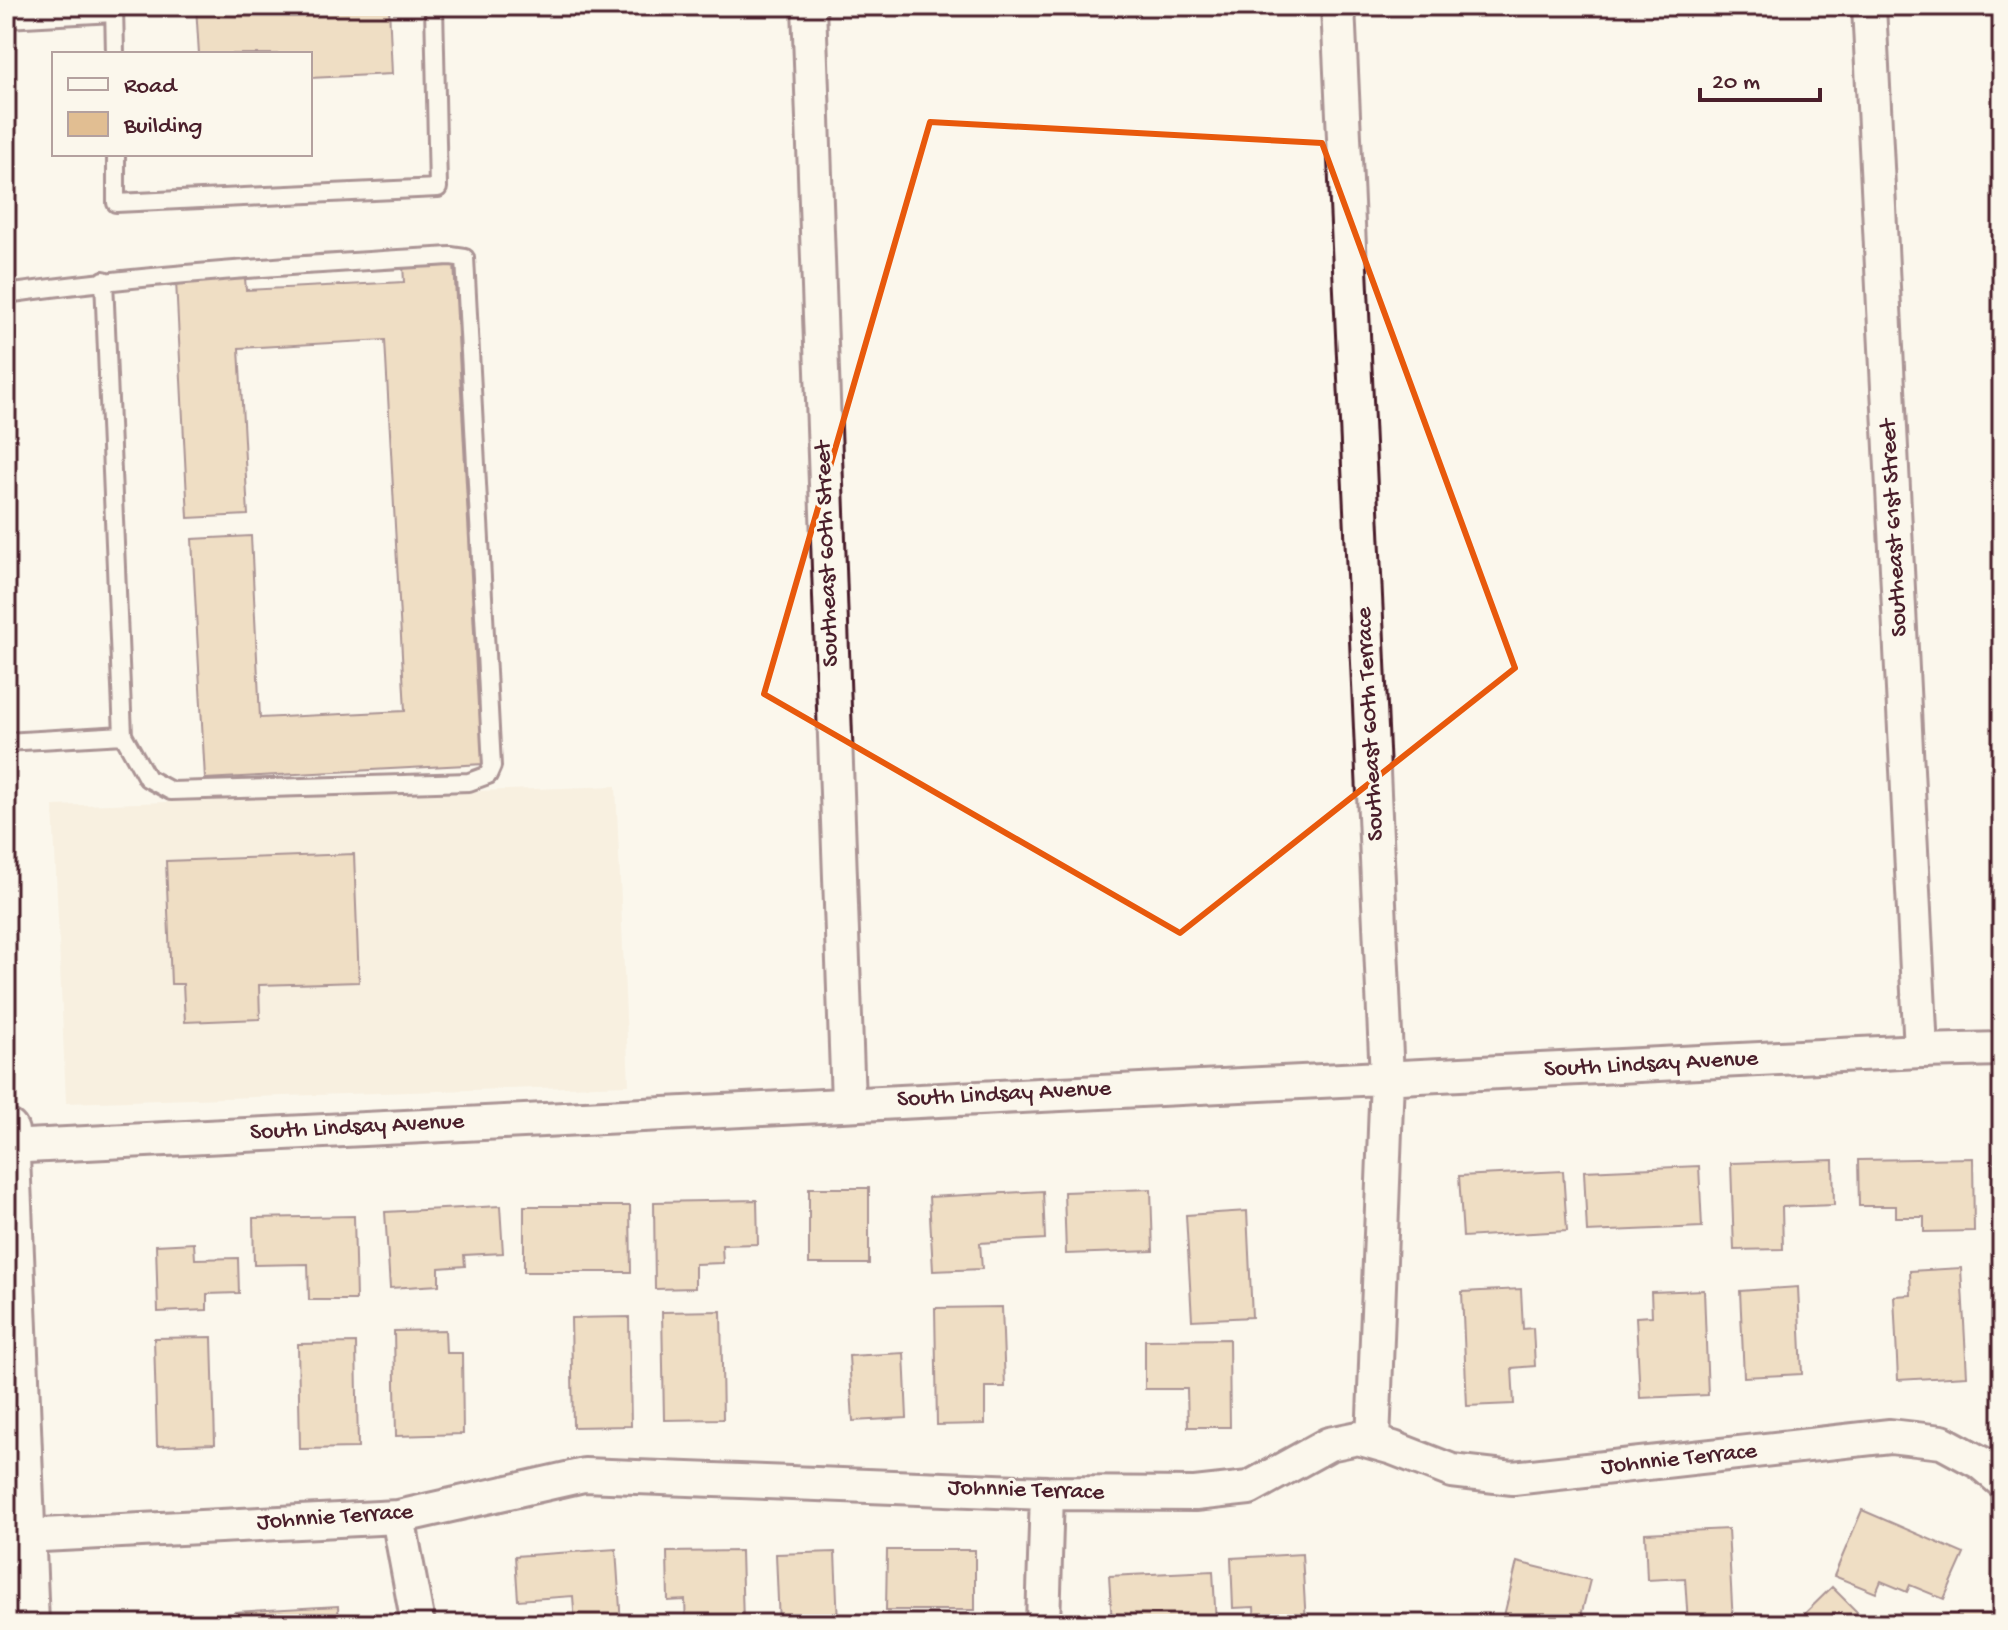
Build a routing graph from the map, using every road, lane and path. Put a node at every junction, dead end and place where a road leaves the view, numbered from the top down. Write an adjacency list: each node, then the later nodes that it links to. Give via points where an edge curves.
1 (434, 6): 8 (lane, via 438,188 116,203)
2 (809, 6): 16 (street, Southeast 60th Street)
3 (1338, 6): 15 (street, Southeast 60th Terrace)
4 (1869, 6): 14 (street, Southeast 61st Street)
5 (114, 10): 6 (lane); 7 (lane)
6 (6, 19)
7 (115, 52)
8 (116, 156)
9 (104, 280): 10 (lane); 11 (lane); 11 (lane, via 465,258 492,766 488,775 469,782 171,791 147,778)
10 (6, 294)
11 (123, 735): 12 (lane)
12 (6, 742)
13 (2002, 1049): 14 (street, South Lindsay Avenue)
14 (1921, 1051): 15 (street, South Lindsay Avenue)
15 (1387, 1078): 16 (street, South Lindsay Avenue); 19 (street, Southeast 60th Terrace)
16 (848, 1102): 17 (street, South Lindsay Avenue)
17 (6, 1153): 18 (main road)
18 (11, 1390): 23 (main road)
19 (1373, 1442): 20 (street, Johnnie Terrace, via 1452,1471 1513,1478 1890,1436 1942,1442); 21 (street, Johnnie Terrace, via 1358,1438 1329,1444 1249,1488 1195,1494)
20 (2002, 1481)
21 (1047, 1493): 22 (street, Johnnie Terrace, via 584,1475); 26 (street)
22 (398, 1517): 23 (street, Johnnie Terrace); 25 (street)
23 (22, 1536): 24 (main road)
24 (26, 1624)
25 (418, 1624)
26 (1043, 1624)

